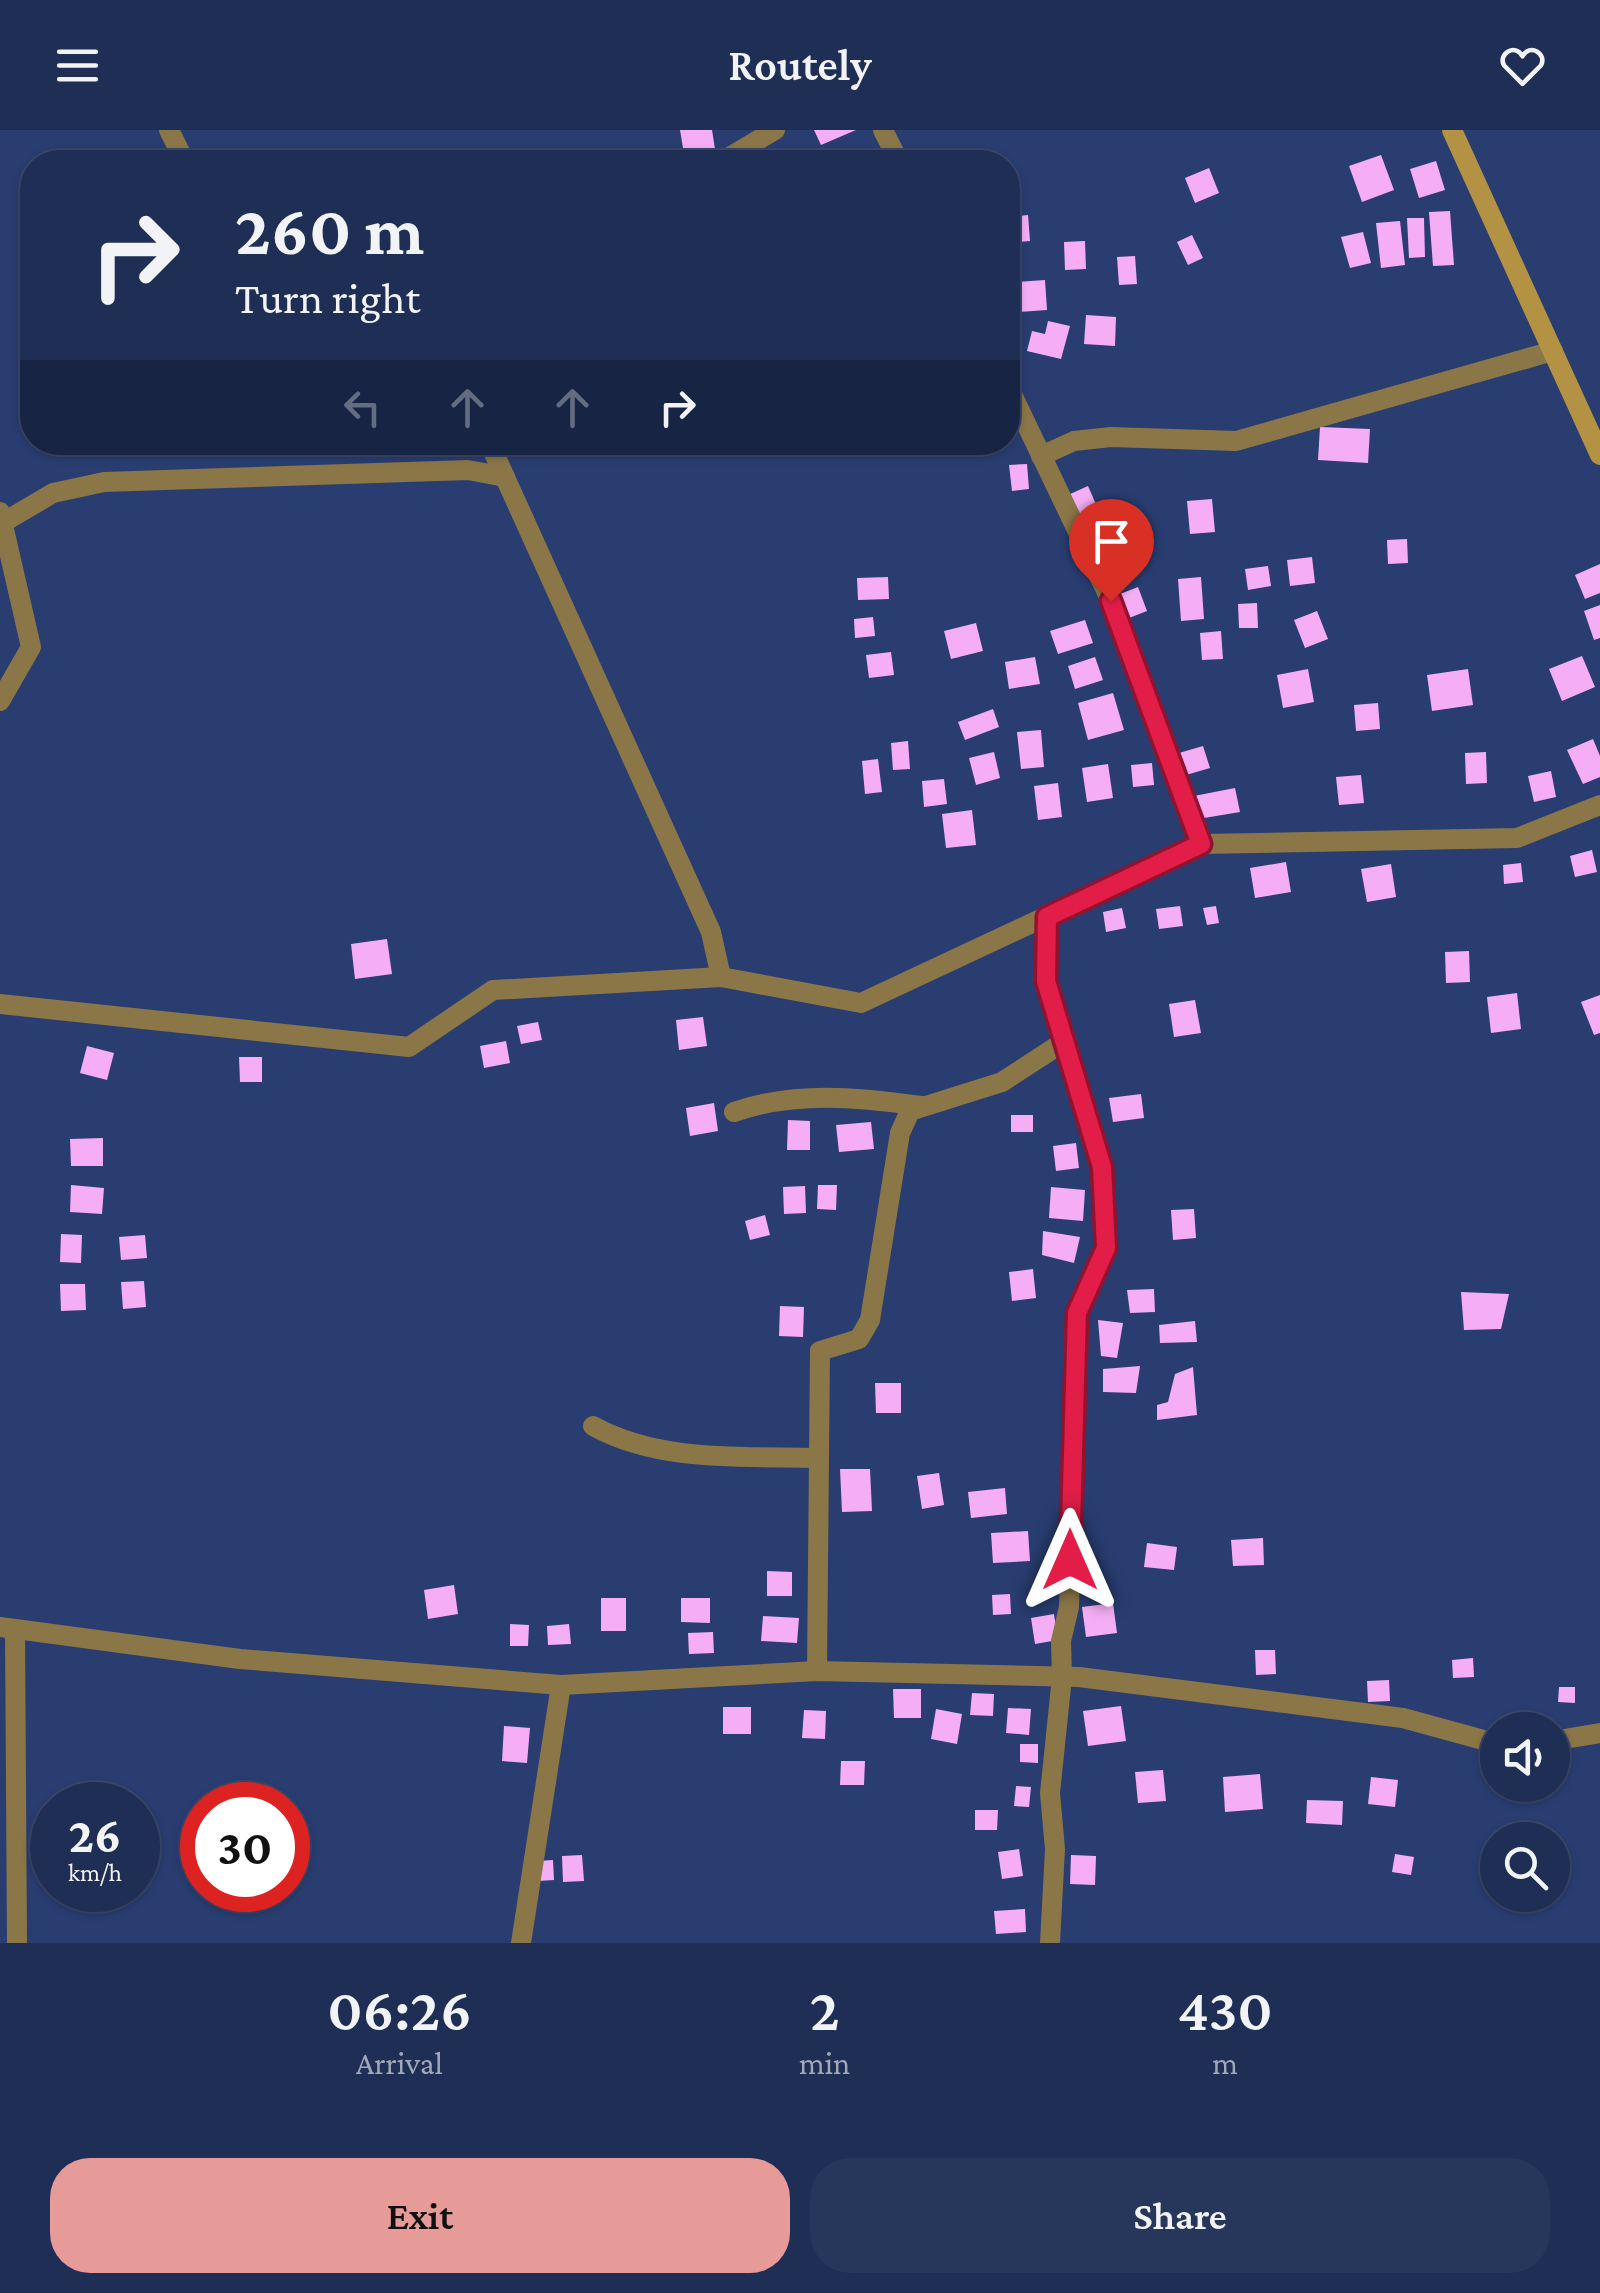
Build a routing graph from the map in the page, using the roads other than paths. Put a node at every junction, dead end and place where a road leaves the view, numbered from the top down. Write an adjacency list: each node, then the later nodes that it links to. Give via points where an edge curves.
1 (775, 130): 3 (street)
2 (1452, 130): 4 (main road)
3 (741, 150)
4 (1553, 351): 7 (main road); 8 (street, via 1236,442 1111,437)
5 (1020, 411): 8 (street)
6 (495, 455): 9 (street)
7 (1600, 455)
8 (1041, 456): 13 (street, via 1111,601)
9 (504, 476): 10 (street, via 449,470 104,482 53,493); 15 (street, via 711,932)
10 (2, 517): 11 (street, via 31,647)
11 (0, 702)
12 (1600, 805): 13 (street, via 1517,838)
13 (1201, 844): 14 (street)
14 (1047, 917): 15 (street, via 861,1003); 17 (street, via 1046,981)
15 (722, 977): 16 (street, via 493,990 409,1047)
16 (0, 1004)
17 (1065, 1041): 18 (street, via 1002,1082); 24 (street, via 1102,1167 1106,1248 1077,1313)
18 (920, 1106): 19 (street, via 773,1098); 21 (street, via 910,1111 890,1174 870,1320 858,1340 820,1350)
19 (734, 1112)
20 (593, 1426): 21 (street, via 626,1444 710,1456)
21 (818, 1458): 23 (street)
22 (7, 1629): 25 (street, via 240,1659); 29 (street)
23 (816, 1671): 24 (street); 25 (street)
24 (1062, 1677): 28 (street, via 1403,1718); 31 (street, via 1050,1793 1056,1850)
25 (562, 1685): 30 (street)
26 (1600, 1734): 27 (street)
27 (1570, 1738)
28 (1480, 1739)
29 (17, 1943)
30 (521, 1943)
31 (1050, 1943)

